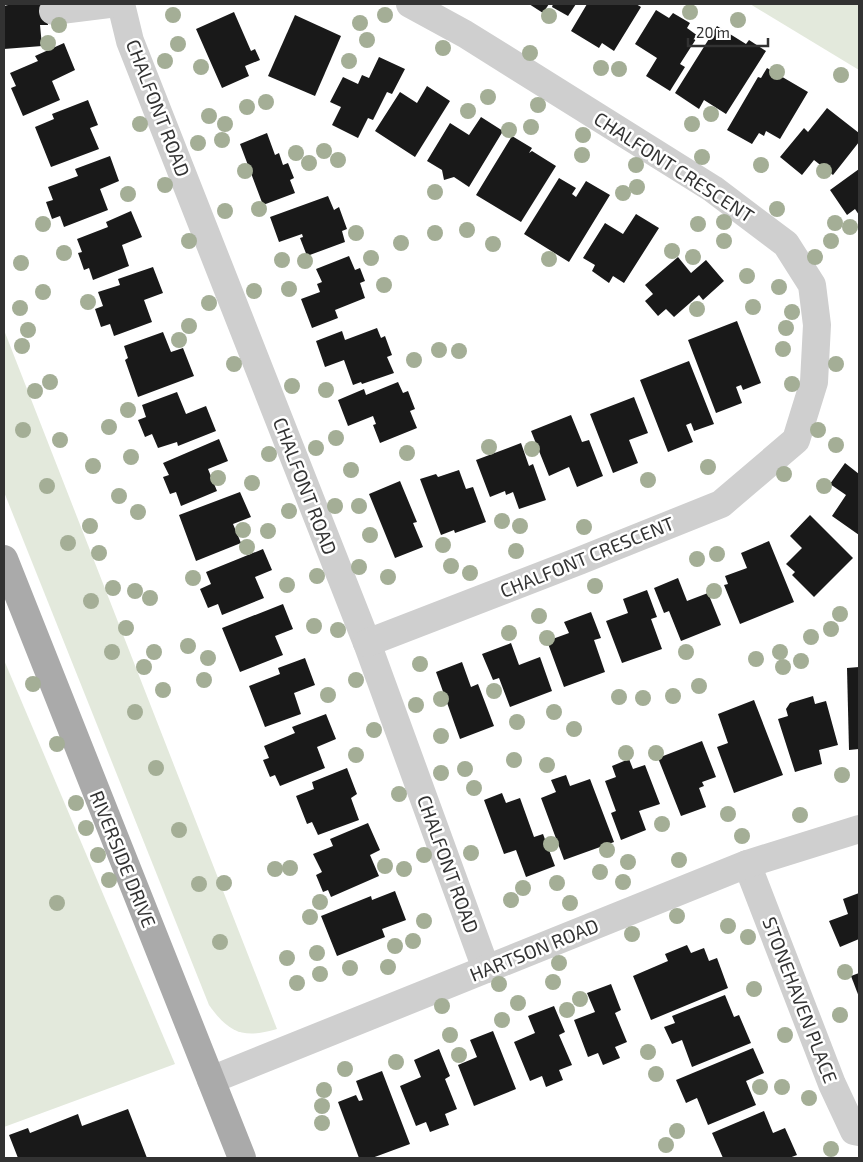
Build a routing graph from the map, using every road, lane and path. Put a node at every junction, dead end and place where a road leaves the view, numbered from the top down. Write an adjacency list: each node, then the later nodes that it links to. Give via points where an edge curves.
1 (109, 4): 4 (street)
2 (121, 4): 6 (street, CHALFONT ROAD, via 130,41)
3 (410, 4): 6 (street, CHALFONT CRESCENT, via 465,34 713,189 786,244 812,285 818,325 814,382 796,440 721,504)
4 (54, 11)
5 (4, 559): 10 (main road, RIVERSIDE DRIVE)
6 (367, 643): 9 (street, CHALFONT ROAD)
7 (859, 829): 8 (street, HARTSON ROAD)
8 (747, 864): 9 (street, HARTSON ROAD); 11 (street, STONEHAVEN PLACE, via 832,1084 854,1131)
9 (486, 969): 10 (street, HARTSON ROAD)
10 (211, 1080): 12 (main road, RIVERSIDE DRIVE)
11 (859, 1132)
12 (242, 1158)

